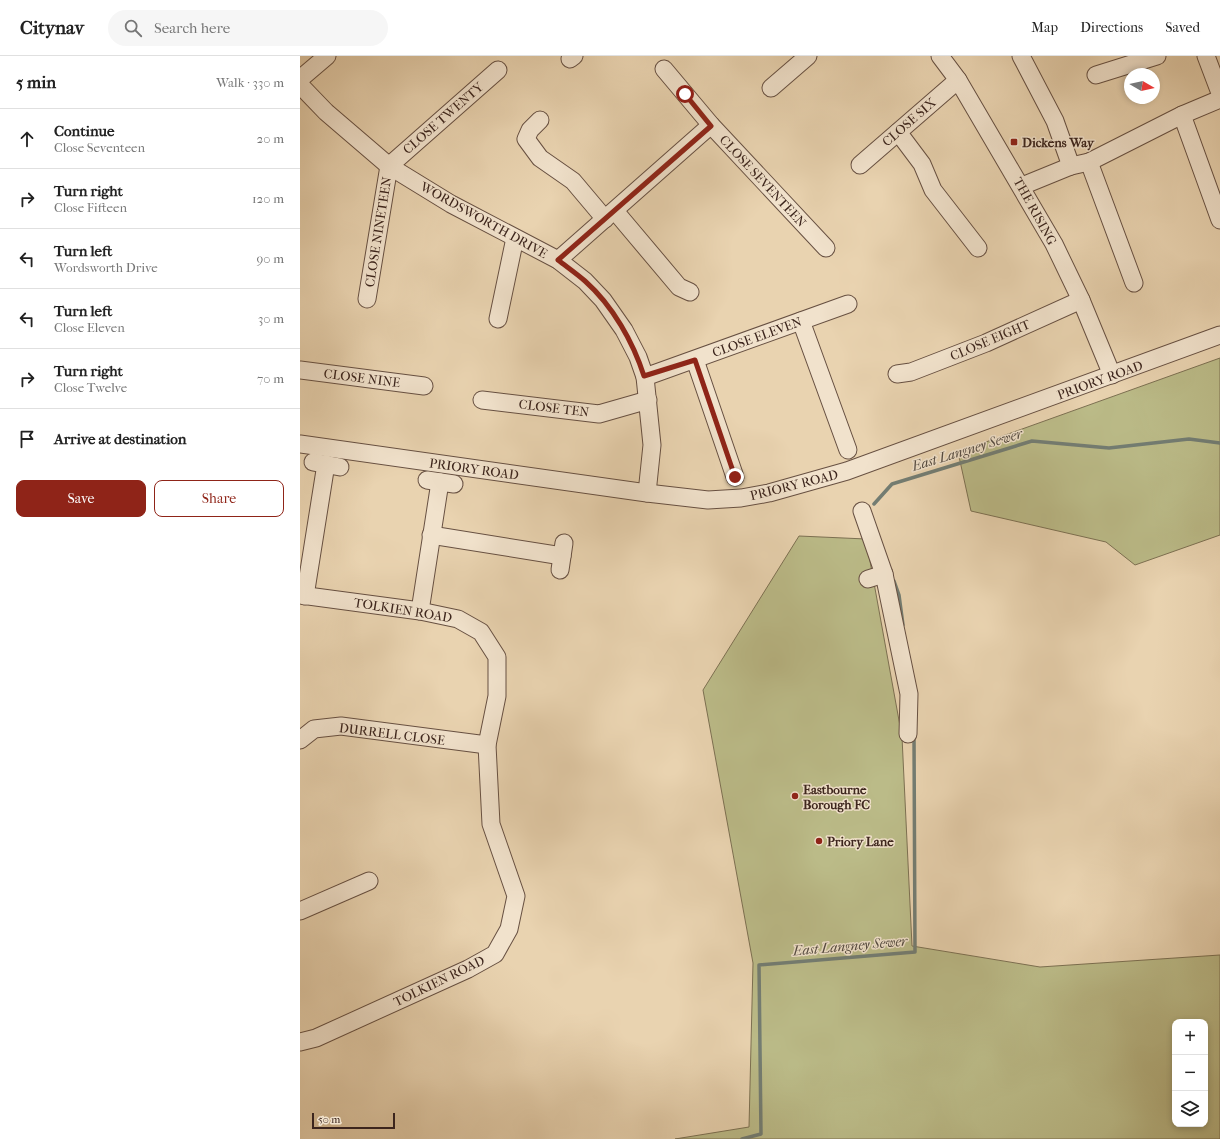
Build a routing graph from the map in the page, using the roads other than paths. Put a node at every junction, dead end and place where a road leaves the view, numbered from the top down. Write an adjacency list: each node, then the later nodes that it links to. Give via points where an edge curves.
1 (327, 56): 10 (street)
2 (808, 56): 13 (street)
3 (940, 56): 11 (street, THE RISING)
4 (1021, 56): 23 (street, via 1055,121)
5 (1157, 56): 9 (street)
6 (1206, 56): 14 (street)
7 (664, 69): 18 (street, CLOSE SEVENTEEN, via 680,98)
8 (498, 70): 22 (street, CLOSE TWENTY)
9 (1096, 75)
10 (300, 79)
11 (958, 80): 19 (street, CLOSE SIX); 24 (street, THE RISING)
12 (300, 85): 22 (street, WORDSWORTH DRIVE, via 326,112)
13 (771, 88)
14 (1220, 93)
15 (1220, 99): 16 (street)
16 (1182, 115): 20 (street); 26 (street)
17 (540, 120): 25 (street, via 530,130 526,139 533,158 573,181)
18 (711, 126): 25 (street); 28 (street, CLOSE SEVENTEEN)
19 (898, 132): 21 (street, CLOSE SIX); 29 (street, via 922,164 933,190)
20 (1089, 162): 23 (street); 31 (street)
21 (860, 165)
22 (389, 166): 27 (street, WORDSWORTH DRIVE, via 451,204); 33 (street, CLOSE NINETEEN)
23 (1071, 166): 24 (street)
24 (1022, 186): 34 (street, THE RISING)
25 (610, 215): 30 (street); 32 (street)
26 (1220, 220)
27 (515, 238): 30 (street, WORDSWORTH DRIVE); 36 (street)
28 (826, 248)
29 (978, 248)
30 (558, 260): 43 (street, WORDSWORTH DRIVE, via 586,281 602,300 624,330 638,357)
31 (1134, 283)
32 (680, 292)
33 (367, 299)
34 (1081, 300): 41 (street, CLOSE EIGHT, via 986,343 911,372); 42 (street, THE RISING)
35 (848, 304): 37 (street, CLOSE ELEVEN)
36 (498, 319)
37 (801, 321): 39 (street, CLOSE ELEVEN); 48 (street)
38 (1220, 335): 42 (street, PRIORY ROAD)
39 (695, 360): 43 (street, CLOSE ELEVEN); 50 (street)
40 (300, 370): 44 (street, CLOSE NINE)
41 (897, 374)
42 (1112, 375): 52 (street, PRIORY ROAD, via 847,471 769,493 708,500)
43 (644, 376): 46 (street, WORDSWORTH DRIVE)
44 (424, 386)
45 (482, 400): 46 (street, CLOSE TEN, via 599,414)
46 (648, 400): 52 (street, WORDSWORTH DRIVE, via 652,445)
47 (300, 444): 52 (street, PRIORY ROAD)
48 (848, 450)
49 (326, 464): 58 (street)
50 (735, 477)
51 (440, 482): 54 (street)
52 (647, 493)
53 (862, 511): 56 (street)
54 (431, 535): 55 (street); 59 (street)
55 (562, 556)
56 (884, 574): 57 (street); 60 (street, via 909,694)
57 (868, 579)
58 (302, 596): 59 (street, TOLKIEN ROAD)
59 (420, 611): 62 (street, TOLKIEN ROAD, via 458,619 481,632 497,657 497,696)
60 (908, 734)
61 (300, 740): 62 (street, DURRELL CLOSE, via 314,729 341,726)
62 (487, 745): 65 (street, TOLKIEN ROAD, via 491,824 516,896 509,929 495,954 468,969 316,1038)
63 (369, 881): 64 (street)
64 (300, 911)
65 (300, 1042)

